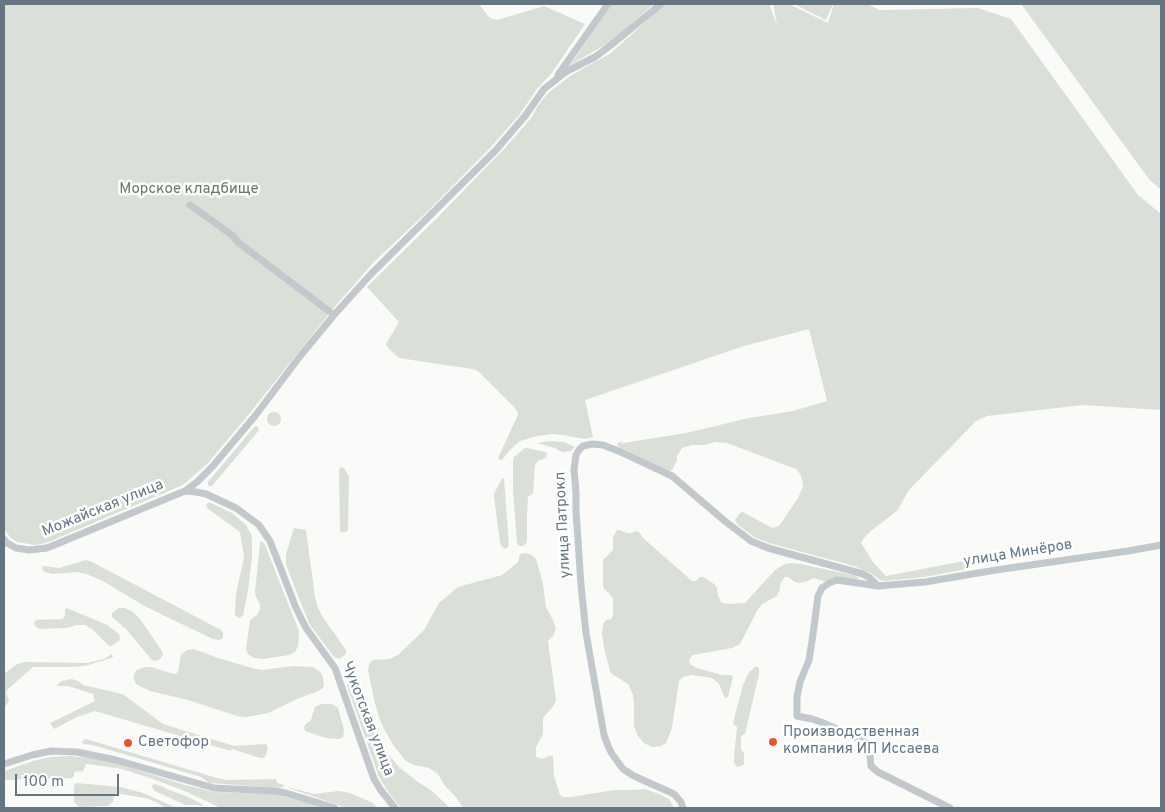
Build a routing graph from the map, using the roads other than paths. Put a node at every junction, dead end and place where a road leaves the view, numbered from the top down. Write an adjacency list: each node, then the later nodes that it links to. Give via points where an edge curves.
1 (608, 4): 3 (street)
2 (661, 4): 3 (street, via 595,57)
3 (555, 80): 5 (street, Можайская улица, via 544,89 496,150)
4 (190, 205): 5 (street)
5 (334, 315): 6 (street, Можайская улица, via 212,467)
6 (185, 491): 7 (street, Можайская улица, via 47,548 16,548); 12 (street, Чукотская улица, via 206,494 236,508 259,525 270,541 306,628 335,668 374,779)
7 (4, 539)
8 (1161, 545): 9 (street, улица Минёров, via 925,582)
9 (878, 586): 13 (street, улица Патрокл, via 857,572 751,541 672,476 621,452 592,444 579,450 574,469 581,585 604,735 623,769 674,794); 14 (street, улица Минёров, via 837,580 822,588 818,596 809,660 797,697 797,716 821,722 864,741 869,746 871,766 878,772)
10 (4, 764): 11 (street, via 51,751 77,752 214,788 274,791)
11 (335, 808)
12 (395, 808)
13 (683, 808)
14 (950, 808)

